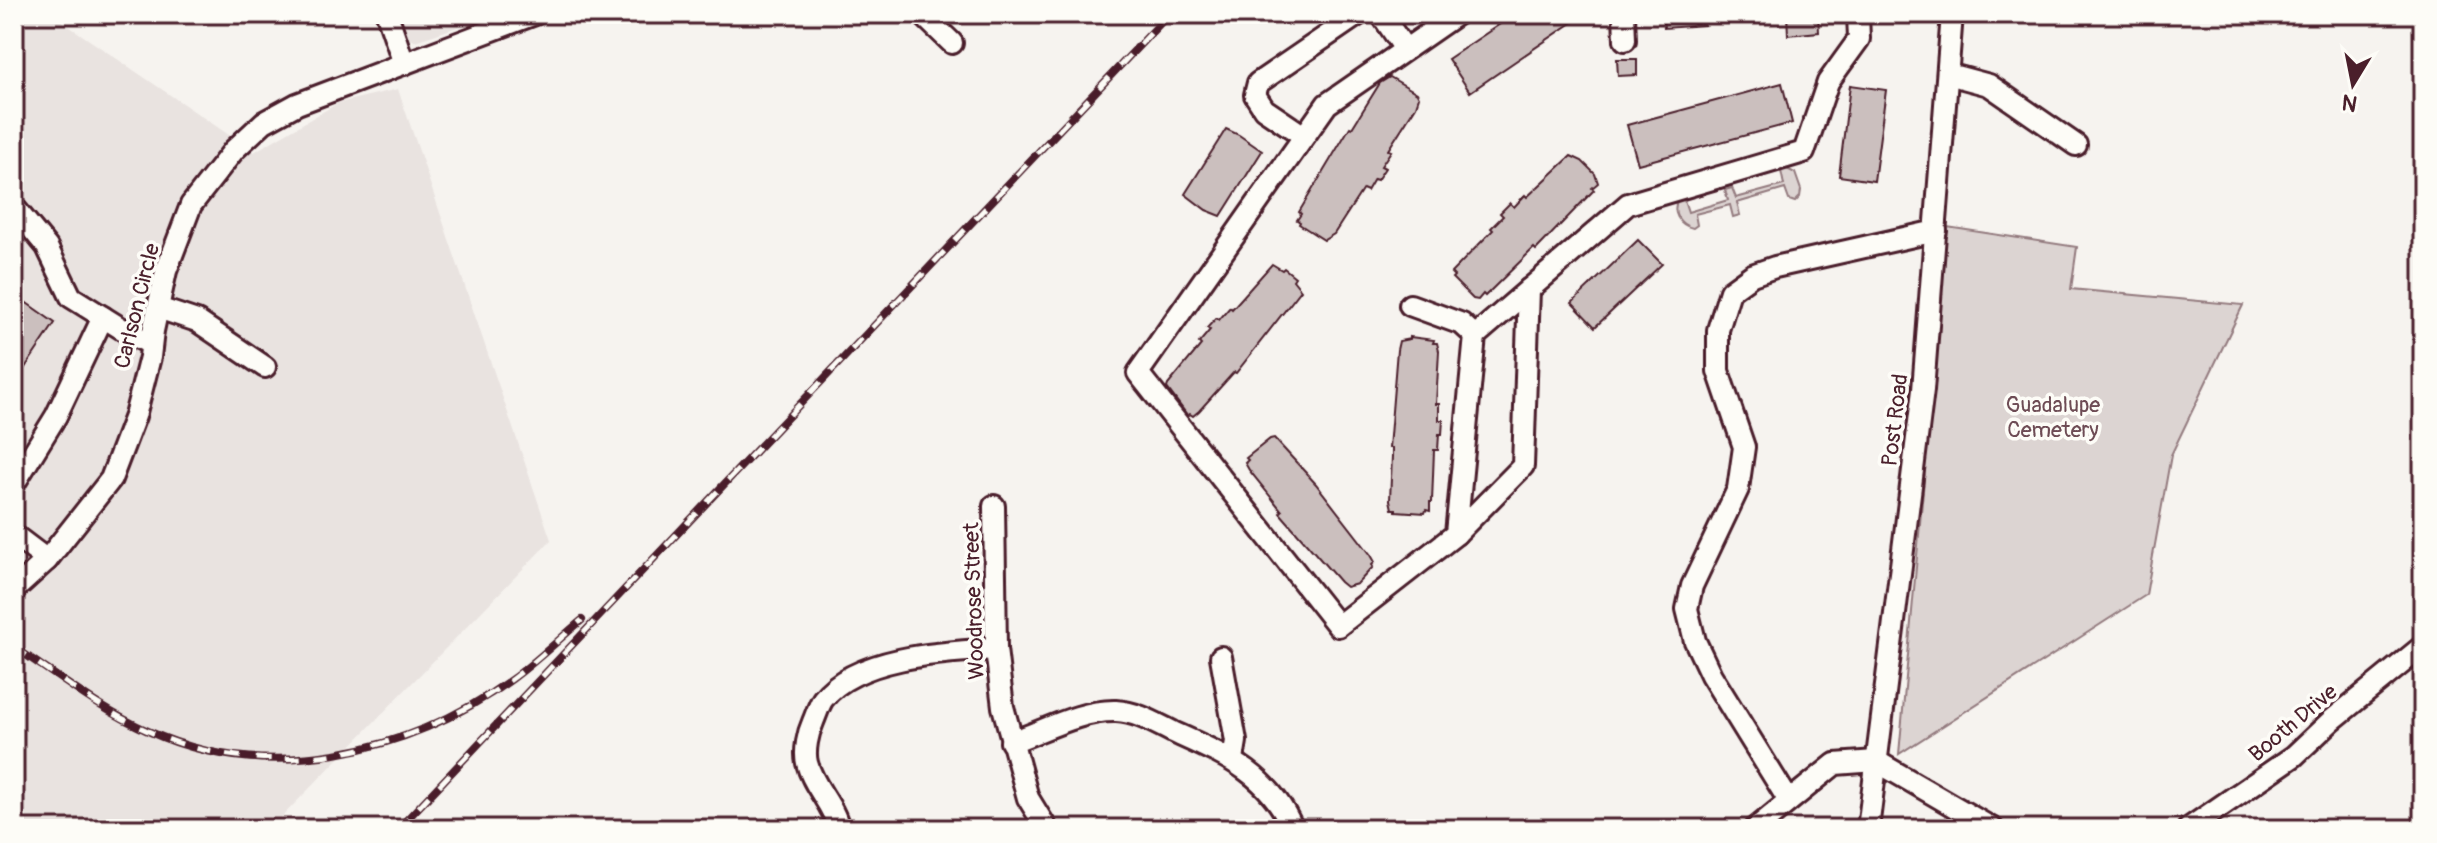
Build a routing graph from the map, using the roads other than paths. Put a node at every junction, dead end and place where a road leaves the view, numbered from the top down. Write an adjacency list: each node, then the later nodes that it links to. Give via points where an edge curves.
1 (387, 14): 13 (street)
2 (535, 14): 13 (street, Carlson Circle)
3 (922, 14): 11 (street)
4 (1359, 14): 15 (street, via 1258,83 1255,95 1264,109)
5 (1381, 14): 12 (street)
6 (1457, 14): 12 (street)
7 (1624, 14): 10 (street)
8 (1858, 14): 19 (street, via 1859,39 1828,82 1804,152 1628,204)
9 (1952, 14): 14 (street, Post Road)
10 (1625, 40)
11 (952, 43)
12 (1405, 49): 15 (street, via 1327,104)
13 (404, 64): 21 (street, Carlson Circle, via 297,104 264,122 234,150 191,205)
14 (1948, 74): 16 (street, via 1989,85); 18 (street, Post Road)
15 (1304, 136): 28 (street, via 1138,373 1338,626)
16 (2076, 145)
17 (14, 207): 22 (street, via 47,247 71,297)
18 (1936, 231): 37 (street, Post Road, via 1923,390); 38 (street, via 1752,275 1730,291 1718,330 1718,371 1744,447 1738,489 1692,586 1687,609 1711,675)
19 (1529, 289): 23 (street); 28 (street, via 1523,466)
20 (1410, 305): 23 (street, via 1462,324)
21 (158, 308): 24 (street, Carlson Circle); 25 (street, via 197,321)
22 (103, 317): 24 (street); 26 (street, via 56,416)
23 (1475, 336): 28 (street)
24 (151, 344): 30 (street, Carlson Circle, via 135,416 111,479)
25 (265, 367)
26 (14, 484)
27 (994, 506): 33 (street, Woodrose Street)
28 (1456, 534)
29 (14, 535): 30 (street)
30 (47, 560): 31 (street, Carlson Circle)
31 (14, 590)
32 (2423, 646): 45 (street, Booth Drive, via 2294,756)
33 (996, 649): 35 (street, Woodrose Street); 39 (street, via 936,652 874,666 824,699 809,731 806,761)
34 (1221, 657): 36 (street, via 1236,741)
35 (1011, 742): 36 (street, via 1087,714 1116,711 1137,715); 40 (street, Woodrose Street, via 1028,798)
36 (1233, 759): 41 (street, via 1265,785)
37 (1876, 761): 38 (street, via 1835,764); 43 (street, Post Road); 44 (street)
38 (1789, 801): 42 (street)
39 (839, 829)
40 (1047, 829)
41 (1293, 829)
42 (1755, 829)
43 (1868, 829)
44 (1993, 829)
45 (2188, 829)

